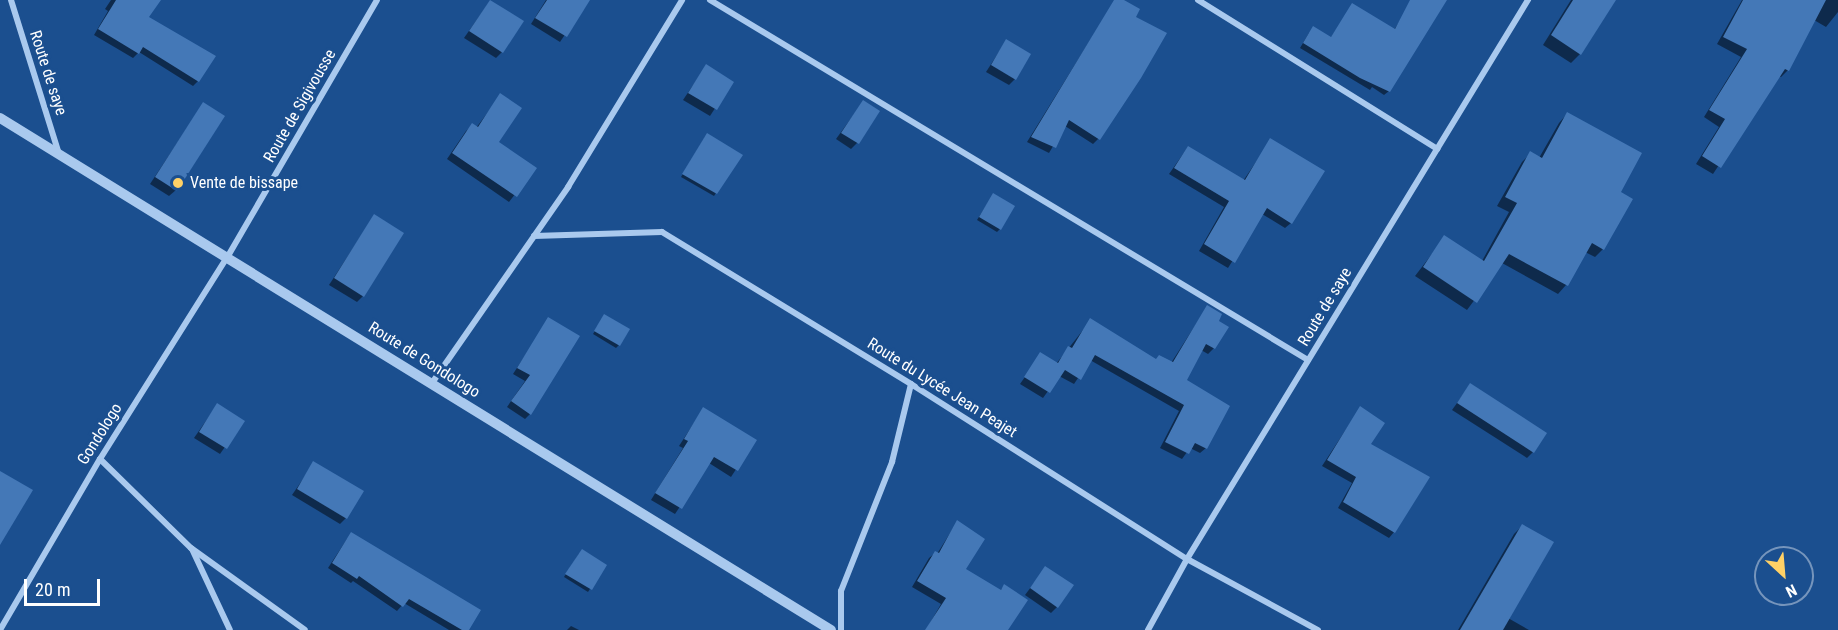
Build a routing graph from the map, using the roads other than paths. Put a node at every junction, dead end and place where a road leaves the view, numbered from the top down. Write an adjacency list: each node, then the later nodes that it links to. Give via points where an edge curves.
1 (11, 0): 9 (street, Route de saye)
2 (377, 0): 11 (street, Route de Sigivousse)
3 (682, 0): 10 (street)
4 (710, 0): 12 (street)
5 (1198, 0): 8 (street)
6 (1528, 0): 8 (street, Route de saye)
7 (0, 118): 9 (street, Route de Gondologo)
8 (1437, 149): 12 (street, Route de saye)
9 (60, 154): 11 (street, Route de Gondologo)
10 (534, 236): 13 (street); 14 (street, Route du Lycée Jean Peajet, via 662,232)
11 (228, 256): 13 (street, Route de Gondologo); 15 (street, Gondologo)
12 (1308, 360): 17 (street, Route de saye)
13 (432, 383): 21 (street, Route de Gondologo)
14 (911, 384): 17 (street, Route du Lycée Jean Peajet); 22 (street, via 892,462 841,591)
15 (100, 459): 16 (street); 18 (street, Gondologo)
16 (191, 548): 19 (street); 20 (street)
17 (1187, 559): 23 (street, Route de saye); 24 (street, Route du Lycée Jean Peajet)
18 (0, 630)
19 (230, 630)
20 (305, 630)
21 (831, 630)
22 (842, 630)
23 (1148, 630)
24 (1318, 630)

